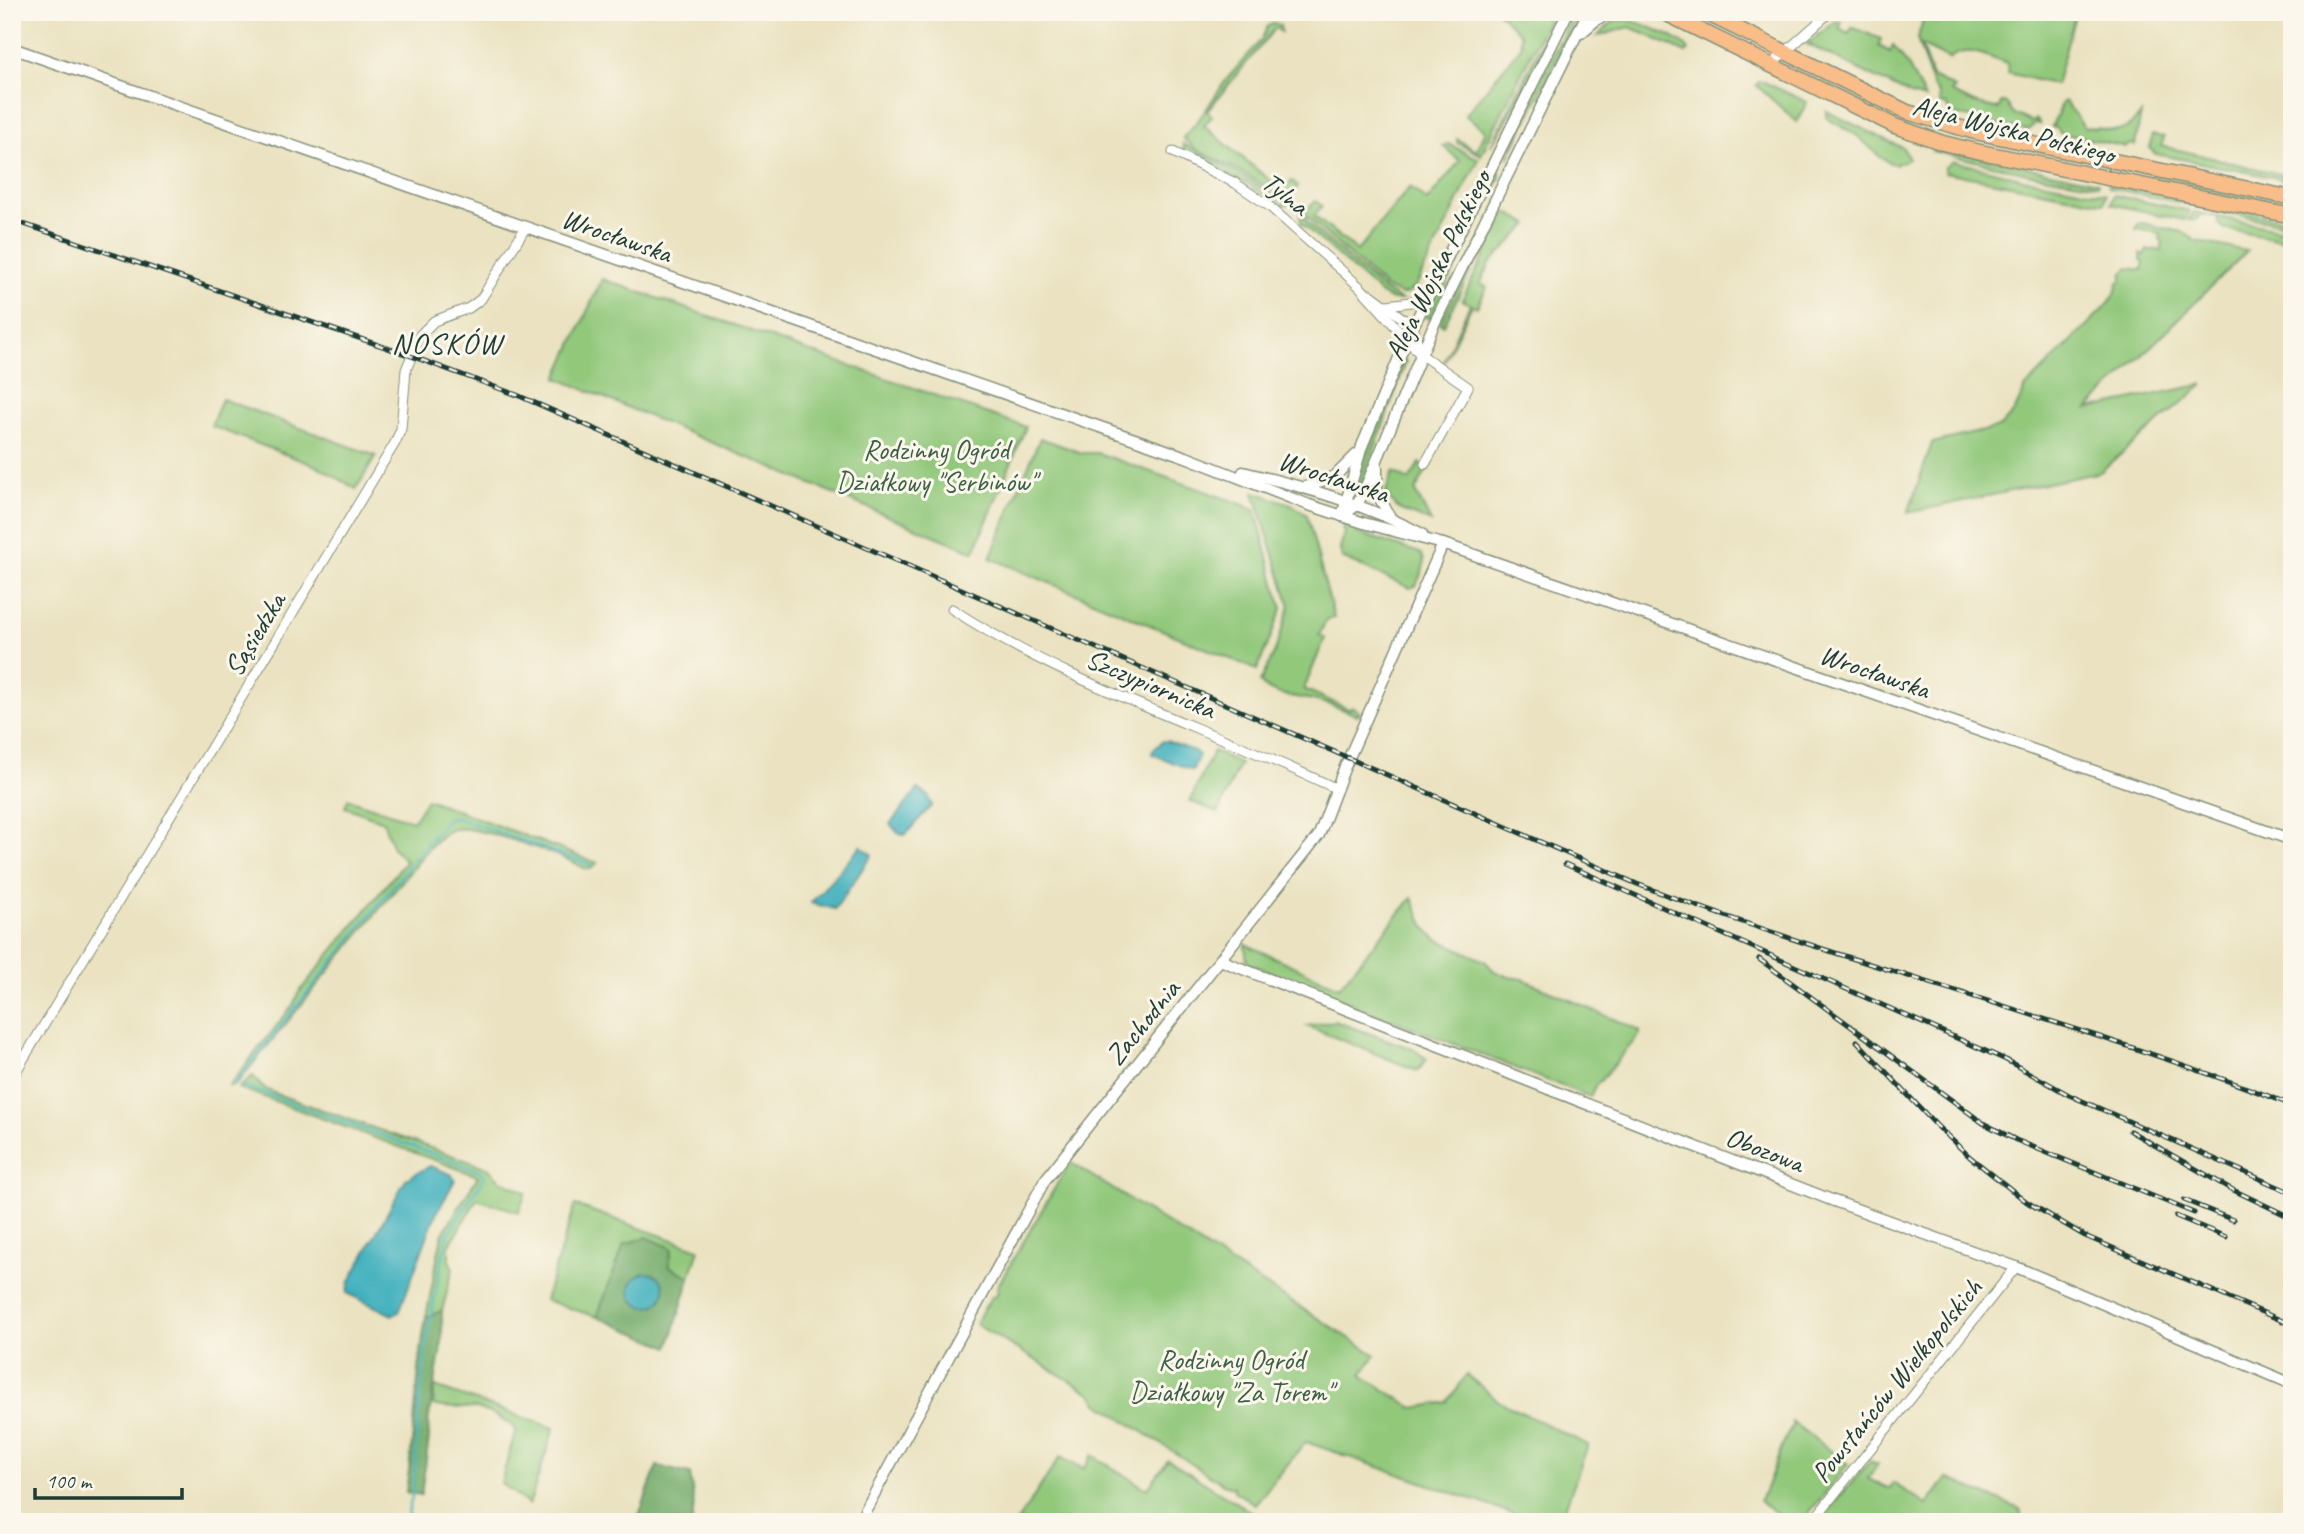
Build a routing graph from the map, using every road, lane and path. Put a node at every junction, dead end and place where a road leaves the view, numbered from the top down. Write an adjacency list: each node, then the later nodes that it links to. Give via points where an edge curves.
1 (1568, 12): 16 (street, Aleja Wojska Polskiego)
2 (1588, 12): 7 (street, Aleja Wojska Polskiego)
3 (1610, 12): 7 (street)
4 (1663, 12): 10 (main road, Aleja Wojska Polskiego)
5 (1704, 12): 9 (main road, Aleja Wojska Polskiego)
6 (1830, 12): 9 (street)
7 (1574, 40): 20 (street, Aleja Wojska Polskiego)
8 (12, 48): 14 (street, Wrocławska)
9 (1786, 52): 10 (street); 12 (main road, Aleja Wojska Polskiego, via 1894,106 1944,125)
10 (1771, 65): 13 (main road, Aleja Wojska Polskiego, via 1900,128 1943,143)
11 (1173, 152): 15 (street, Tylna, via 1269,206)
12 (2292, 198)
13 (2292, 216)
14 (526, 227): 23 (street, Wrocławska); 34 (street, Sąsiedzka, via 481,299 434,321 421,335 406,370 401,429 395,443)
15 (1360, 287): 17 (street, Tylna); 19 (street, Tylna)
16 (1432, 288): 17 (street, via 1411,302); 18 (street, Aleja Wojska Polskiego)
17 (1387, 305): 18 (street, Tylna)
18 (1413, 326): 19 (street, Aleja Wojska Polskiego); 20 (street)
19 (1407, 340): 20 (street, Tylna); 21 (street, Aleja Wojska Polskiego)
20 (1420, 354): 22 (street, Aleja Wojska Polskiego); 24 (street, Tylna, via 1468,387)
21 (1363, 446): 25 (street, via 1341,472); 26 (street, Aleja Wojska Polskiego)
22 (1377, 463): 26 (street, Aleja Wojska Polskiego); 28 (street, via 1377,493)
23 (1206, 464): 25 (street, Wrocławska); 27 (street, Wrocławska)
24 (1424, 464)
25 (1305, 487): 26 (street, Wrocławska)
26 (1351, 503): 27 (street); 28 (street, Wrocławska)
27 (1342, 516): 29 (street, Wrocławska)
28 (1390, 517): 29 (street, Wrocławska)
29 (1443, 544): 31 (street, Zachodnia); 32 (street, Wrocławska)
30 (952, 609): 31 (street, Szczypiornicka, via 1089,682)
31 (1337, 789): 33 (street, Zachodnia, via 1314,844)
32 (2292, 840)
33 (1220, 960): 35 (street, Obozowa, via 1834,1201); 37 (street, Zachodnia, via 1045,1180)
34 (12, 1078)
35 (2015, 1267): 36 (street, Obozowa); 38 (street, Powstańców Wielkopolskich)
36 (2292, 1384)
37 (859, 1522)
38 (1811, 1522)

